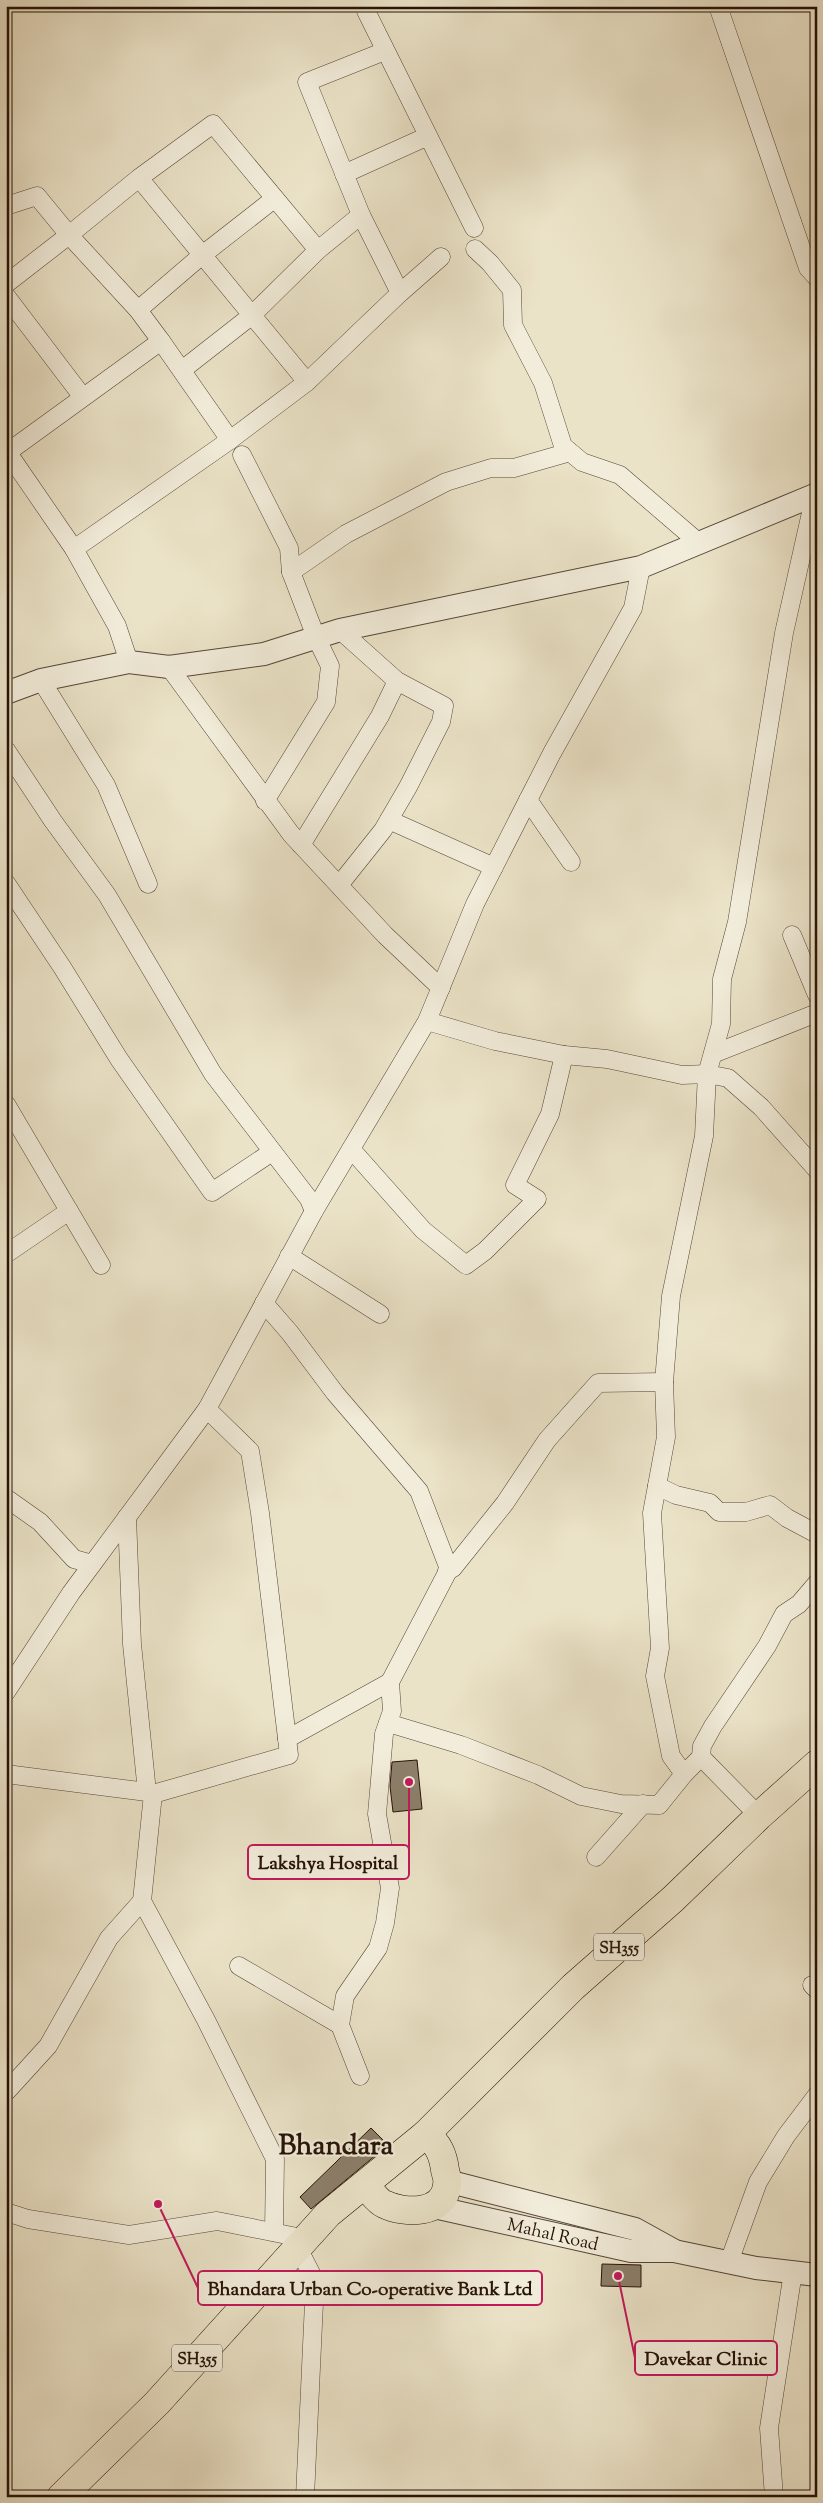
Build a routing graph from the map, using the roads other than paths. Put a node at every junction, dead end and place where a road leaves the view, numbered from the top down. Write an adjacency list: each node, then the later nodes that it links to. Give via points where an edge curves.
1 (718, 6): 16 (street, via 808,268)
2 (366, 11): 3 (street)
3 (385, 51): 4 (street); 5 (street, via 307,82)
4 (428, 136): 5 (street); 10 (street)
5 (344, 174): 9 (street)
6 (139, 178): 7 (street, via 213,124); 11 (street); 14 (street)
7 (274, 199): 12 (street); 14 (street)
8 (6, 206): 11 (street, via 36,196)
9 (361, 215): 12 (street); 18 (street)
10 (474, 228)
11 (69, 235): 17 (street); 20 (street)
12 (318, 250): 21 (street)
13 (475, 250): 28 (street, via 512,290 513,325 543,383 563,446)
14 (201, 256): 20 (street); 21 (street)
15 (441, 257): 18 (street)
16 (817, 278)
17 (6, 284)
18 (400, 293): 24 (street)
19 (6, 296): 25 (street)
20 (138, 310): 22 (street)
21 (252, 316): 23 (street); 24 (street)
22 (160, 341): 23 (street); 25 (street)
23 (182, 370): 26 (street)
24 (307, 382): 26 (street)
25 (82, 396): 27 (street)
26 (230, 440): 32 (street)
27 (7, 451): 32 (street)
28 (570, 452): 31 (street, via 582,462 620,475); 34 (street, via 514,468 491,468 446,482 346,534)
29 (242, 455): 34 (street, via 290,548)
30 (816, 494): 31 (street); 57 (street, via 784,633 749,861 722,979 721,1024)
31 (698, 542): 33 (street)
32 (74, 549): 37 (street, via 117,626)
33 (641, 567): 35 (street); 44 (street, via 633,608)
34 (291, 572): 36 (street)
35 (340, 630): 36 (street); 40 (street)
36 (316, 637): 38 (street, via 264,654); 43 (street, via 330,666 326,702)
37 (129, 662): 38 (street); 39 (street)
38 (169, 667): 43 (street)
39 (41, 680): 41 (street); 50 (street, via 106,785)
40 (397, 681): 45 (street, via 444,706 441,722); 46 (street, via 380,716)
41 (6, 693)
42 (6, 750): 62 (street, via 107,895 213,1074)
43 (265, 800): 46 (street)
44 (528, 800): 47 (street); 48 (street)
45 (389, 820): 48 (street); 51 (street)
46 (301, 845): 51 (street)
47 (571, 862)
48 (494, 867): 53 (street, via 475,904)
49 (6, 883): 62 (street, via 118,1059 212,1192)
50 (148, 884)
51 (340, 884): 53 (street, via 386,935)
52 (792, 936): 54 (street)
53 (441, 988): 56 (street)
54 (817, 995)
55 (817, 1013): 57 (street)
56 (427, 1021): 58 (street, via 495,1041); 61 (street)
57 (713, 1054): 59 (street)
58 (564, 1055): 59 (street, via 607,1059 682,1075); 61 (street, via 550,1114 515,1185 537,1199 485,1251 466,1265 423,1230)
59 (707, 1074): 63 (street, via 728,1078 761,1107); 71 (street, via 704,1136 671,1296)
60 (6, 1104): 64 (street)
61 (351, 1148): 65 (street)
62 (272, 1152): 65 (street, via 309,1199)
63 (817, 1170)
64 (69, 1211): 66 (street); 68 (street)
65 (314, 1211): 67 (street)
66 (6, 1254)
67 (289, 1256): 69 (street); 70 (street)
68 (101, 1265)
69 (264, 1303): 72 (street); 78 (street, via 418,1490)
70 (380, 1314)
71 (664, 1382): 73 (street, via 666,1437); 78 (street, via 598,1383 547,1440 505,1503)
72 (207, 1409): 75 (street); 83 (street, via 250,1451)
73 (657, 1486): 76 (street, via 676,1495 710,1503 719,1512 746,1512 770,1505); 87 (street, via 652,1513 660,1638 655,1676 671,1756)
74 (6, 1498): 77 (street, via 40,1522 74,1559)
75 (126, 1518): 77 (street); 88 (street, via 132,1644)
76 (817, 1534)
77 (92, 1564): 81 (street)
78 (448, 1571): 80 (street)
79 (817, 1583): 84 (street, via 799,1604 784,1614 767,1646 713,1726 702,1746)
80 (390, 1682): 82 (street, via 392,1711); 83 (street)
81 (6, 1692)
82 (388, 1724): 89 (street, via 460,1745 538,1775 581,1796 620,1804); 94 (street, via 384,1734 377,1814 390,1888 385,1923 378,1948 345,1996)
83 (287, 1739): 88 (street, via 289,1755)
84 (701, 1757): 87 (street); 90 (street)
85 (817, 1764): 90 (main road, SH355)
86 (6, 1774): 88 (street)
87 (684, 1774): 89 (street, via 659,1805)
88 (150, 1793): 92 (street)
89 (643, 1804): 91 (street)
90 (758, 1816): 98 (main road, SH355, via 673,1899 573,1987)
91 (596, 1857)
92 (142, 1901): 96 (street, via 109,1938 48,2046); 103 (street, via 275,2159)
93 (239, 1966): 94 (street)
94 (340, 2025): 95 (street)
95 (360, 2076)
96 (8, 2091)
97 (817, 2095): 106 (street, via 786,2136 758,2182)
98 (426, 2134): 99 (main road, via 443,2156); 100 (main road, SH355)
99 (447, 2181): 101 (main road, via 443,2196); 105 (street, Mahal Road, via 635,2229)
100 (365, 2185): 101 (main road, via 383,2204 415,2212); 104 (main road, SH355, via 328,2214)
101 (434, 2206): 105 (street, Mahal Road, via 631,2251)
102 (6, 2212): 103 (street, via 28,2219 129,2235 217,2221)
103 (274, 2232): 104 (street, via 292,2236)
104 (298, 2246): 109 (main road, SH355, via 157,2403); 110 (street, via 315,2281)
105 (674, 2251): 106 (street, Mahal Road)
106 (729, 2262): 107 (street, Mahal Road)
107 (793, 2272): 108 (street, Mahal Road); 111 (street, via 770,2428)
108 (817, 2275)
109 (61, 2497)
110 (305, 2497)
111 (774, 2497)

